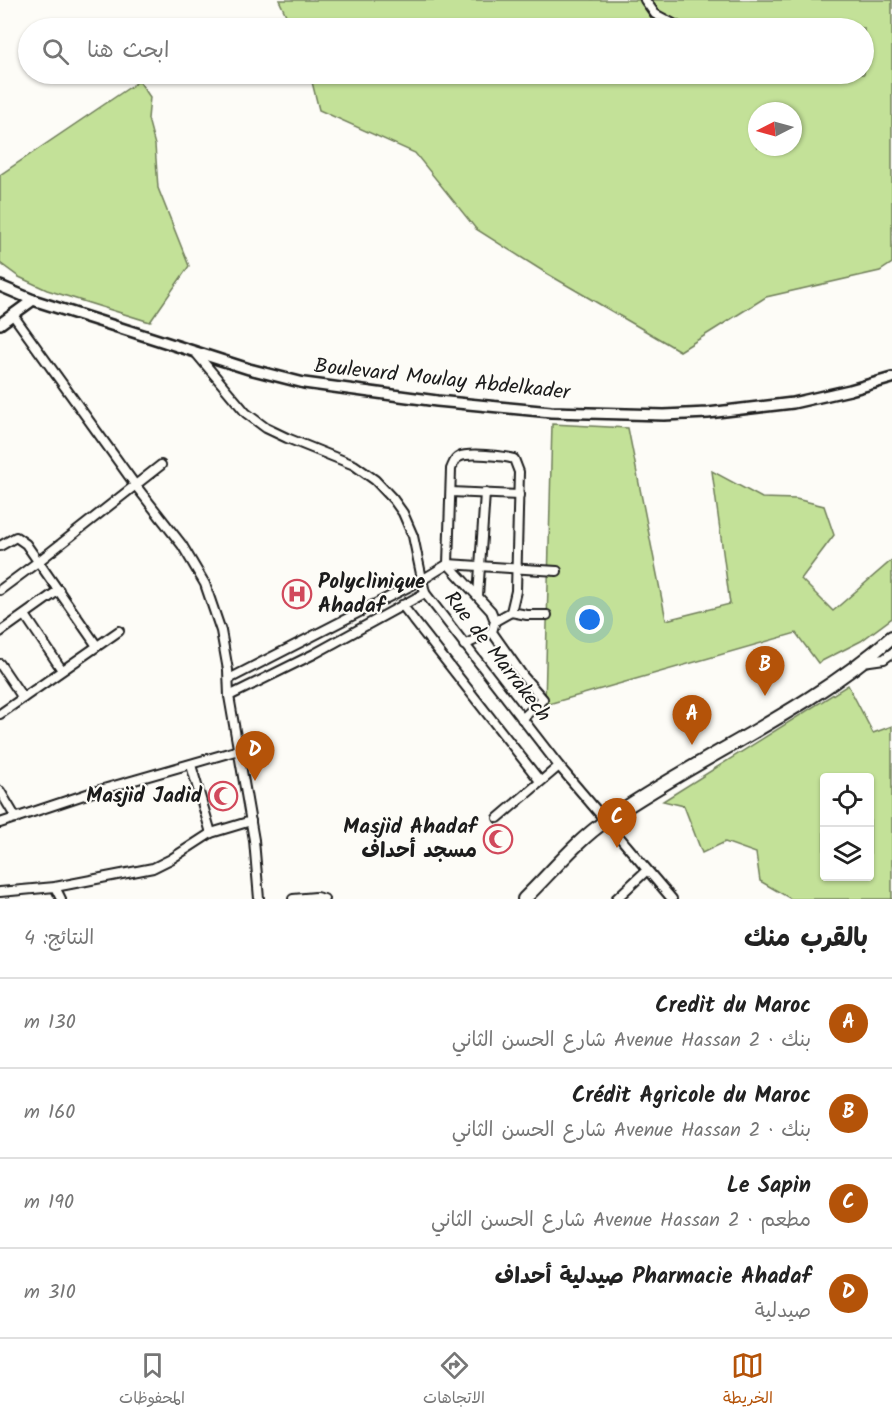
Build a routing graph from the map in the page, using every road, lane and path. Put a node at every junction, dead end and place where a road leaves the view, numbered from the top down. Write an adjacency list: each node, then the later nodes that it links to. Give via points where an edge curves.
1 (645, 0): 2 (street)
2 (662, 18)
3 (0, 286): 4 (street, Boulevard Moulay Abdelkader)
4 (33, 300): 5 (street); 7 (street, Boulevard Moulay Abdelkader)
5 (13, 315): 6 (street); 10 (street)
6 (0, 324)
7 (195, 352): 8 (street, Boulevard Moulay Abdelkader, via 304,383 437,401 626,415 708,413 794,403); 20 (street, Rue de Marrakech, via 246,413 276,433 354,465 375,480 403,513 413,536)
8 (892, 378)
9 (161, 465): 10 (street)
10 (136, 486): 15 (street); 40 (street, via 182,545 205,584 221,631)
11 (451, 492): 12 (street); 13 (street, via 451,469 459,457 468,455 514,459 519,472); 16 (street)
12 (485, 493): 13 (street); 17 (street)
13 (519, 495): 18 (street)
14 (0, 545): 15 (street, via 20,539)
15 (39, 561): 21 (street); 22 (street)
16 (448, 564): 17 (street); 20 (street); 24 (street)
17 (481, 566): 18 (street); 24 (street)
18 (516, 568): 19 (street); 26 (street)
19 (557, 571)
20 (422, 580): 23 (street, Rue de Marrakech); 40 (street)
21 (0, 590)
22 (58, 590): 27 (street); 35 (street)
23 (425, 593): 25 (street); 34 (street, Rue de Marrakech)
24 (478, 596): 29 (street)
25 (402, 605): 41 (street); 48 (street)
26 (511, 612): 28 (street); 29 (street)
27 (25, 615): 31 (street); 39 (street)
28 (547, 615)
29 (495, 621): 32 (street)
30 (119, 631): 35 (street)
31 (0, 632)
32 (492, 632): 34 (street); 44 (street, via 543,699)
33 (892, 637): 37 (main road)
34 (464, 645): 44 (street, Rue de Marrakech)
35 (97, 646): 39 (street)
36 (892, 653): 37 (street, via 884,659)
37 (864, 662): 53 (main road)
38 (0, 664): 42 (street)
39 (62, 670): 42 (street)
40 (229, 679): 41 (street)
41 (230, 696): 45 (street)
42 (22, 698): 43 (street)
43 (0, 714)
44 (522, 719): 47 (street, Rue de Marrakech)
45 (239, 750): 46 (street); 52 (street)
46 (191, 765): 50 (street); 55 (street)
47 (559, 766): 48 (street); 53 (street, Rue de Marrakech)
48 (540, 781): 51 (street)
49 (0, 791): 50 (street)
50 (16, 818): 54 (street)
51 (498, 818)
52 (251, 821): 55 (street); 61 (street)
53 (606, 821): 56 (street, Rue de Marrakech); 64 (main road)
54 (0, 824)
55 (211, 833): 57 (street, via 153,868)
56 (647, 870): 59 (street, Rue de Marrakech); 65 (street)
57 (55, 887): 58 (street); 60 (street)
58 (0, 892)
59 (668, 897)
60 (61, 899)
61 (259, 899)
62 (293, 899): 63 (street)
63 (324, 899)
64 (524, 899)
65 (616, 899)

